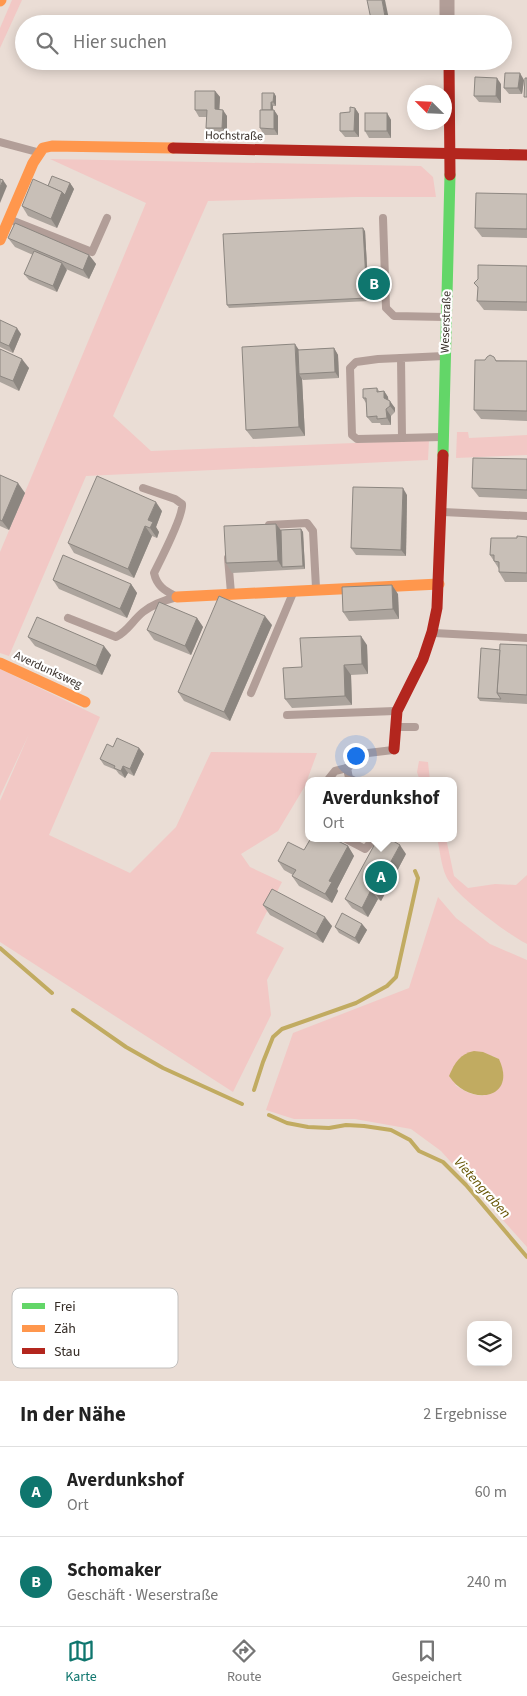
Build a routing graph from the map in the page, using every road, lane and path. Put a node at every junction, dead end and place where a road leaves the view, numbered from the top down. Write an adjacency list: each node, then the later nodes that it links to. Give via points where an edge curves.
1 (447, 0): 2 (street)
2 (448, 15)
3 (449, 70): 6 (street, Weserstraße)
4 (0, 142): 5 (lane)
5 (39, 153): 6 (street, Hochstraße, via 43,148 52,146); 10 (street)
6 (451, 153): 7 (street, Hochstraße); 12 (street, Weserstraße)
7 (527, 155)
8 (107, 218): 10 (lane, via 92,252)
9 (383, 218): 12 (lane, via 386,308 394,316)
10 (9, 219): 11 (street)
11 (0, 240)
12 (446, 317): 13 (street, Weserstraße)
13 (445, 356): 14 (lane); 15 (street, Weserstraße)
14 (401, 358): 16 (lane); 16 (lane, via 356,362 350,368 352,435 357,439)
15 (443, 437): 16 (lane); 18 (street, Weserstraße)
16 (402, 438)
17 (143, 488): 26 (lane, via 182,504 181,514 154,574 161,588)
18 (441, 512): 19 (lane); 22 (street, Weserstraße)
19 (527, 516)
20 (259, 526): 23 (lane, via 307,523 313,531)
21 (227, 549): 25 (lane)
22 (439, 584): 23 (street); 28 (street, Weserstraße)
23 (316, 590): 24 (street)
24 (294, 592): 25 (street); 31 (lane)
25 (232, 594): 26 (street)
26 (177, 597): 27 (lane, via 143,612 116,636)
27 (68, 618)
28 (432, 632): 29 (lane); 33 (street, Weserstraße, via 423,659)
29 (527, 638)
30 (0, 663): 32 (street, Averdunksweg)
31 (251, 693)
32 (85, 702)
33 (397, 711): 34 (lane); 35 (street, Weserstraße)
34 (287, 716)
35 (396, 726): 36 (lane); 37 (street, Weserstraße)
36 (415, 727)
37 (394, 749): 38 (lane, via 368,753)
38 (347, 768): 39 (lane); 40 (lane)
39 (331, 777)
40 (349, 777)
41 (352, 842): 42 (lane, via 365,849)
42 (371, 842)

